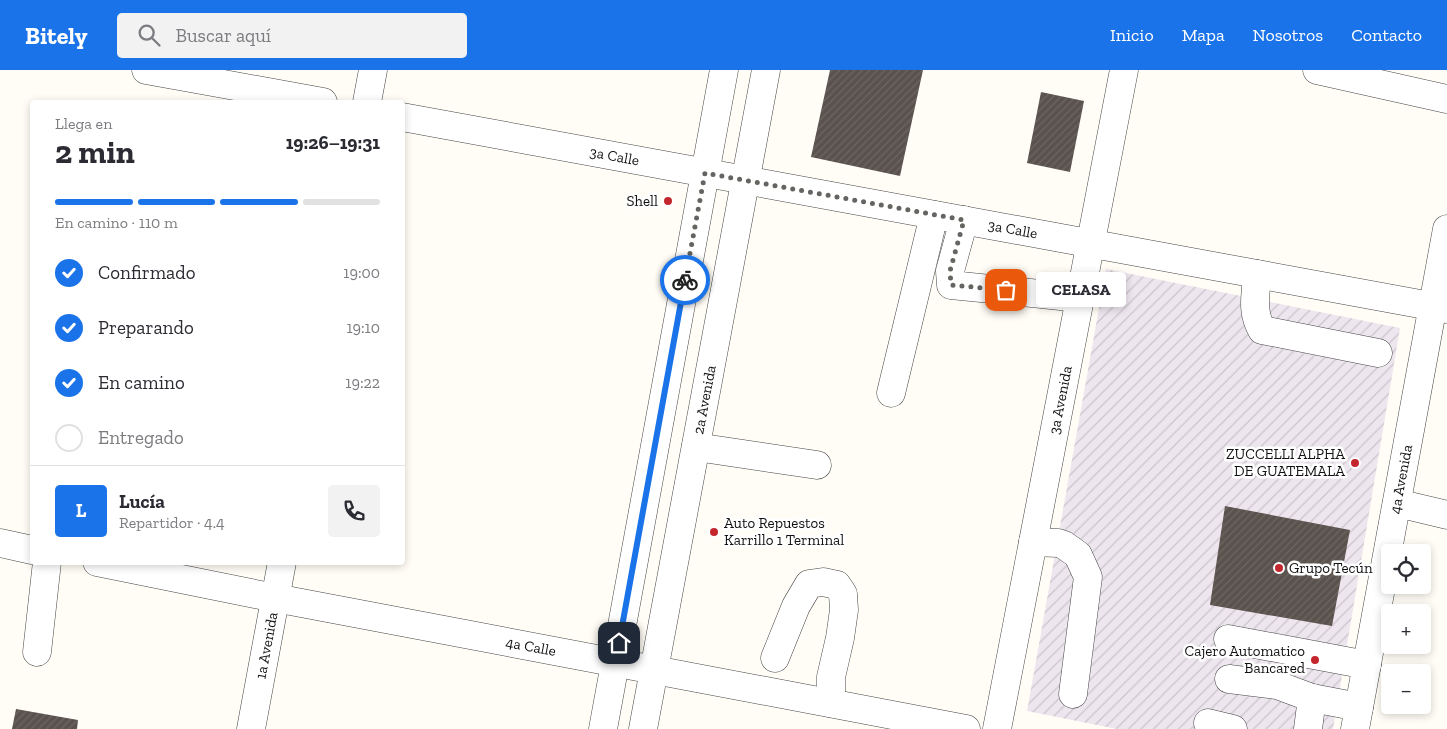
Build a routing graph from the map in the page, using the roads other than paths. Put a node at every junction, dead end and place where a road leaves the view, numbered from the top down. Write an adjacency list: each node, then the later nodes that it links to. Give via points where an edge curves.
1 (146, 70): 7 (street)
2 (373, 70): 10 (street)
3 (724, 70): 12 (street)
4 (766, 70): 13 (street, 2a Avenida)
5 (1124, 70): 17 (street, 3a Avenida)
6 (1317, 70): 8 (street)
7 (215, 93): 9 (street)
8 (1447, 99)
9 (299, 100)
10 (367, 100)
11 (405, 118): 12 (street, 3a Calle)
12 (705, 173): 13 (street, 3a Calle); 37 (street)
13 (746, 180): 14 (street, 3a Calle); 23 (street, 2a Avenida)
14 (934, 214): 15 (street, 3a Calle); 22 (street)
15 (964, 220): 17 (street, 3a Calle); 19 (street, via 950,271 951,285)
16 (1447, 229): 20 (street, 4a Avenida)
17 (1091, 244): 18 (street, 3a Calle); 19 (street, 3a Avenida)
18 (1257, 274): 20 (street, 3a Calle); 21 (street, via 1254,311 1262,330)
19 (1080, 298): 27 (street, 3a Avenida)
20 (1440, 308): 25 (street, 4a Avenida)
21 (1378, 353)
22 (891, 394)
23 (696, 447): 24 (street); 39 (street, 2a Avenida)
24 (817, 465)
25 (1397, 503): 26 (street); 38 (street, 4a Avenida)
26 (1447, 515)
27 (1033, 542): 41 (street, via 1064,545 1078,555 1088,577); 49 (street, 3a Avenida)
28 (0, 543): 29 (street)
29 (30, 550)
30 (47, 565): 35 (street)
31 (112, 565): 33 (street, 4a Calle)
32 (281, 565): 33 (street, 1a Avenida)
33 (275, 598): 37 (street, 4a Calle); 46 (street, 1a Avenida)
34 (1228, 639): 38 (street)
35 (37, 652)
36 (775, 658): 43 (street, via 796,606 809,584 823,582 836,585 843,594 844,610 831,677)
37 (615, 663): 39 (street, 4a Calle); 47 (street)
38 (1367, 664): 44 (street, 4a Avenida)
39 (654, 670): 43 (street, 4a Calle); 48 (street, 2a Avenida)
40 (1230, 679): 42 (street, via 1277,685)
41 (1073, 694)
42 (1312, 698): 44 (street); 50 (street)
43 (830, 703): 45 (street, 4a Calle)
44 (1357, 718)
45 (951, 728)
46 (251, 729)
47 (603, 729)
48 (643, 729)
49 (997, 729)
50 (1308, 729)

